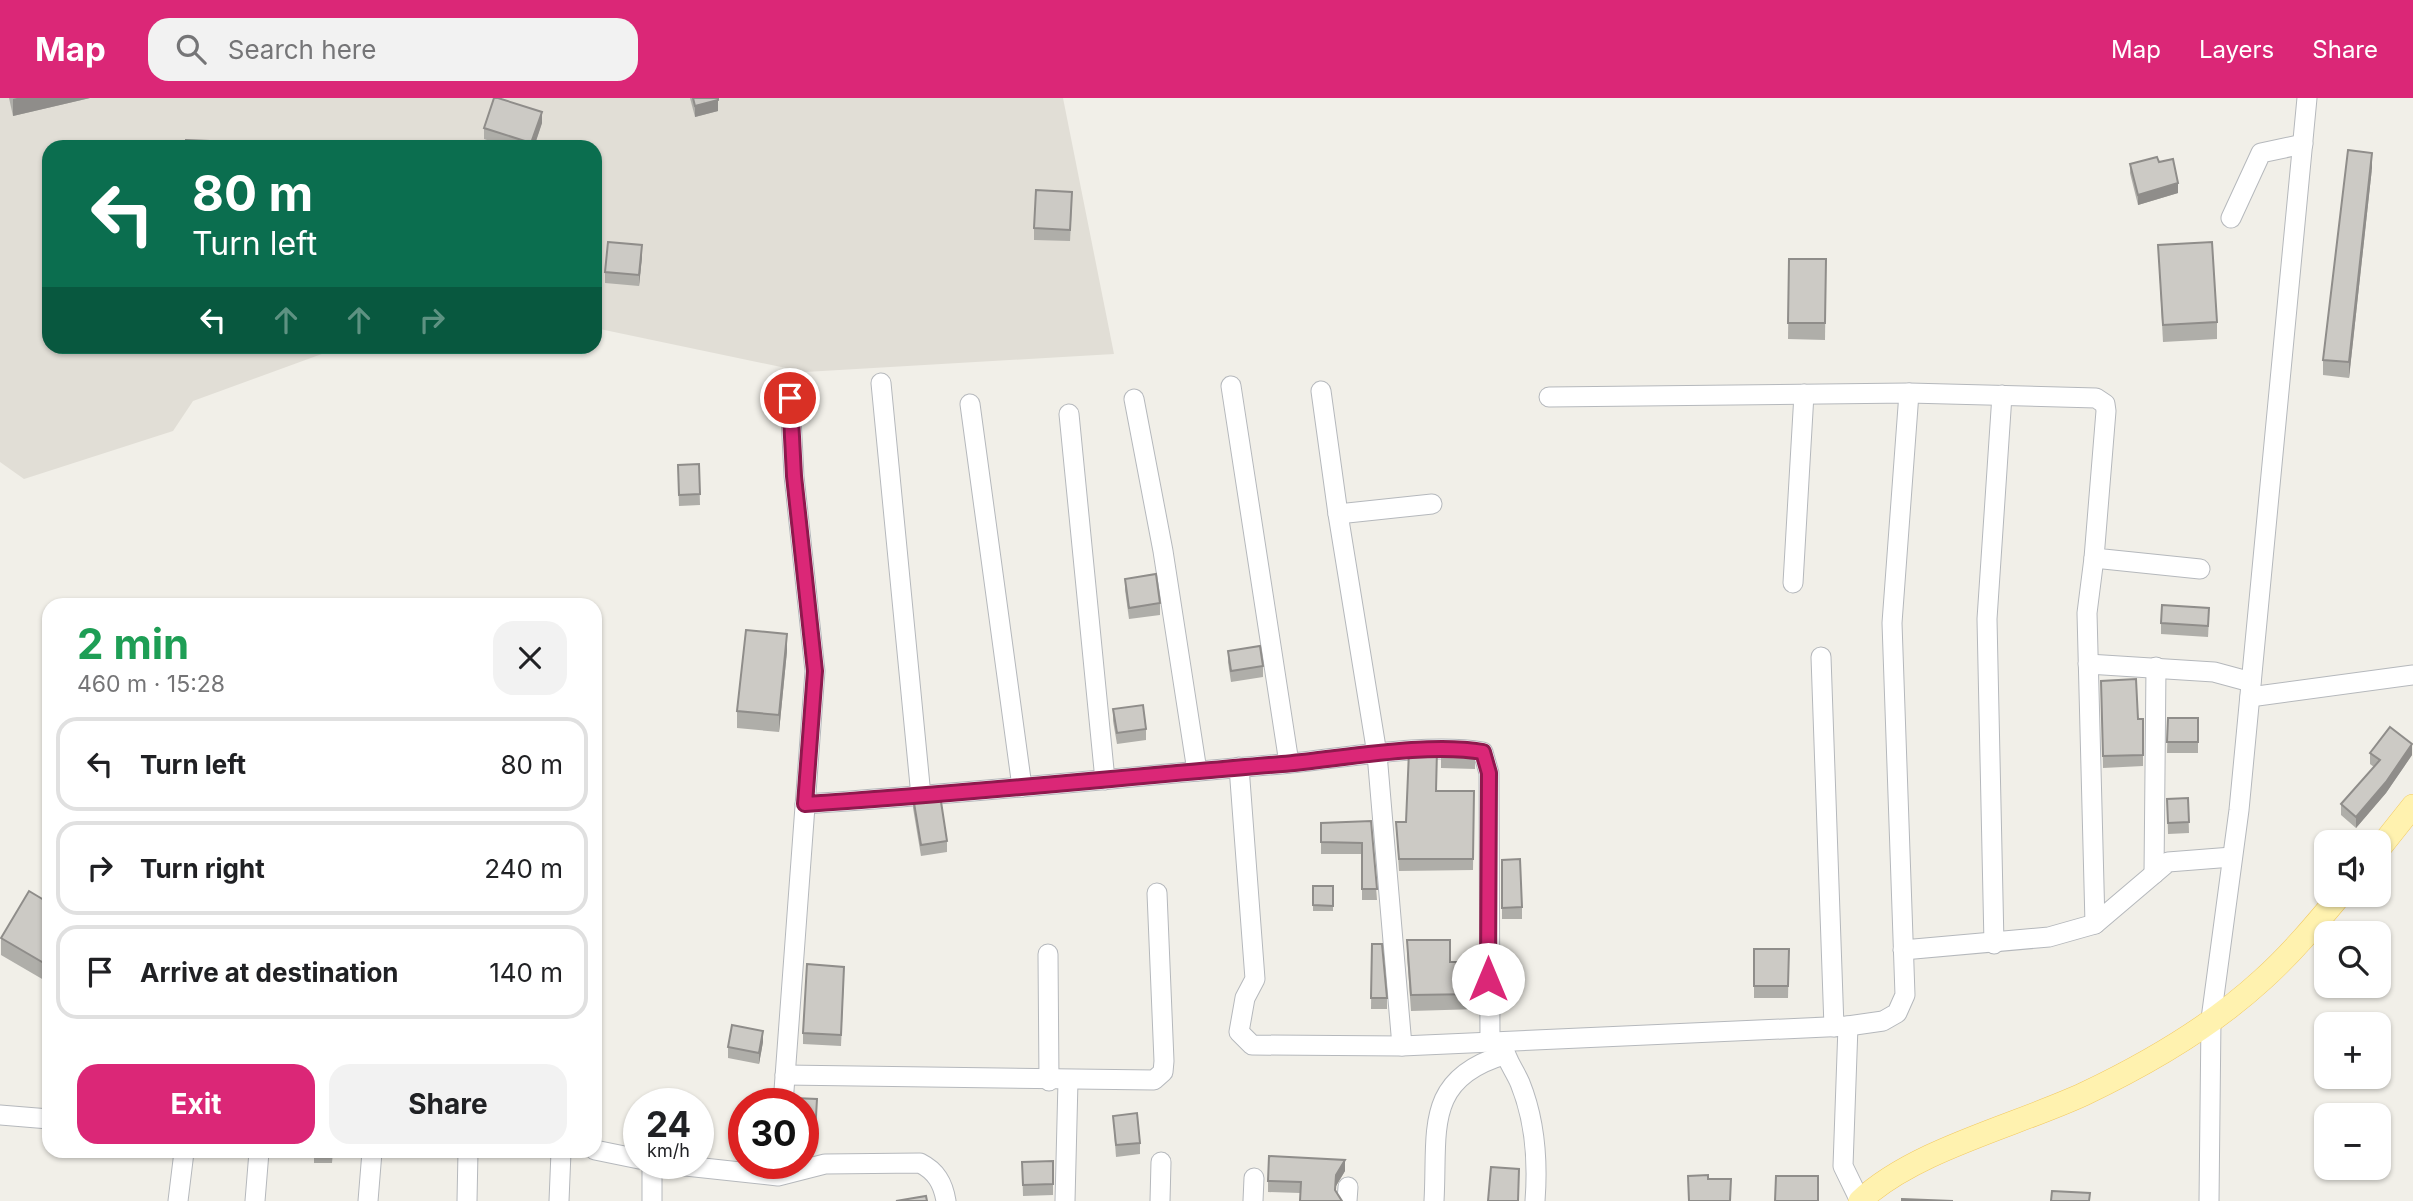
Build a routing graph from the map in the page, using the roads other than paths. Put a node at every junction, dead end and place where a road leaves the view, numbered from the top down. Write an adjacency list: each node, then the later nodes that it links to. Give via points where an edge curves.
1 (2307, 98): 2 (street)
2 (2303, 144): 3 (street, via 2260,153); 24 (street)
3 (2231, 218)
4 (881, 383): 31 (street)
5 (1231, 386): 26 (street)
6 (1321, 391): 16 (street)
7 (1909, 393): 8 (street); 9 (street); 41 (street, via 1892,623)
8 (1804, 394): 10 (street); 19 (street)
9 (2002, 395): 17 (street, via 2088,396 2105,404); 40 (street, via 1987,619)
10 (1549, 397)
11 (790, 398): 32 (street, via 815,671)
12 (1134, 399): 28 (street)
13 (970, 404): 30 (street)
14 (1069, 414): 29 (street)
15 (1432, 504): 16 (street)
16 (1338, 514): 25 (street)
17 (2094, 558): 18 (street); 21 (street, via 2087,613)
18 (2200, 569)
19 (1793, 583)
20 (1821, 657): 44 (street)
21 (2088, 664): 22 (street); 39 (street)
22 (2156, 667): 24 (street, via 2214,672); 36 (street)
23 (2413, 675): 24 (street)
24 (2250, 690): 35 (street)
25 (1377, 754): 26 (street); 45 (street); 46 (street, via 1465,749 1483,752 1487,759)
26 (1289, 763): 27 (street)
27 (1239, 767): 28 (street); 45 (street, via 1255,979 1245,998 1239,1032 1252,1045)
28 (1197, 771): 29 (street)
29 (1105, 780): 30 (street)
30 (1022, 787): 31 (street)
31 (921, 796): 32 (street)
32 (805, 804): 47 (street)
33 (2413, 806): 34 (main road)
34 (2391, 834)
35 (2232, 857): 36 (street, via 2168,862); 43 (street)
36 (2154, 874): 39 (street)
37 (1157, 893): 48 (street, via 1163,1072 1154,1080)
38 (2329, 907): 43 (main road, via 2261,981)
39 (2095, 924): 40 (street, via 2049,937)
40 (1994, 944): 41 (street)
41 (1903, 950): 44 (street, via 1905,995 1897,1013 1883,1021)
42 (1048, 954): 48 (street)
43 (2211, 1019): 75 (main road, via 2084,1094 1892,1176); 76 (street)
44 (1841, 1026): 46 (street); 75 (street, via 1843,1166)
45 (1402, 1046): 46 (street)
46 (1499, 1046): 73 (street, via 1461,1074 1439,1109); 74 (street, via 1520,1084 1531,1124 1537,1157)
47 (785, 1075): 48 (street); 49 (street)
48 (1058, 1081): 70 (street)
49 (784, 1088)
50 (0, 1115): 51 (street)
51 (42, 1118)
52 (602, 1152): 53 (street)
53 (623, 1156)
54 (183, 1158): 63 (street)
55 (259, 1158): 64 (street)
56 (372, 1158): 65 (street)
57 (468, 1158): 66 (street)
58 (561, 1158): 67 (street)
59 (1161, 1162): 71 (street)
60 (819, 1165): 69 (street, via 920,1163 932,1168)
61 (1254, 1178): 72 (street)
62 (652, 1179): 68 (street)
63 (178, 1201)
64 (255, 1201)
65 (368, 1201)
66 (467, 1201)
67 (559, 1201)
68 (652, 1201)
69 (946, 1201)
70 (1065, 1201)
71 (1160, 1201)
72 (1252, 1201)
73 (1434, 1201)
74 (1535, 1201)
75 (1860, 1201)
76 (2209, 1201)

